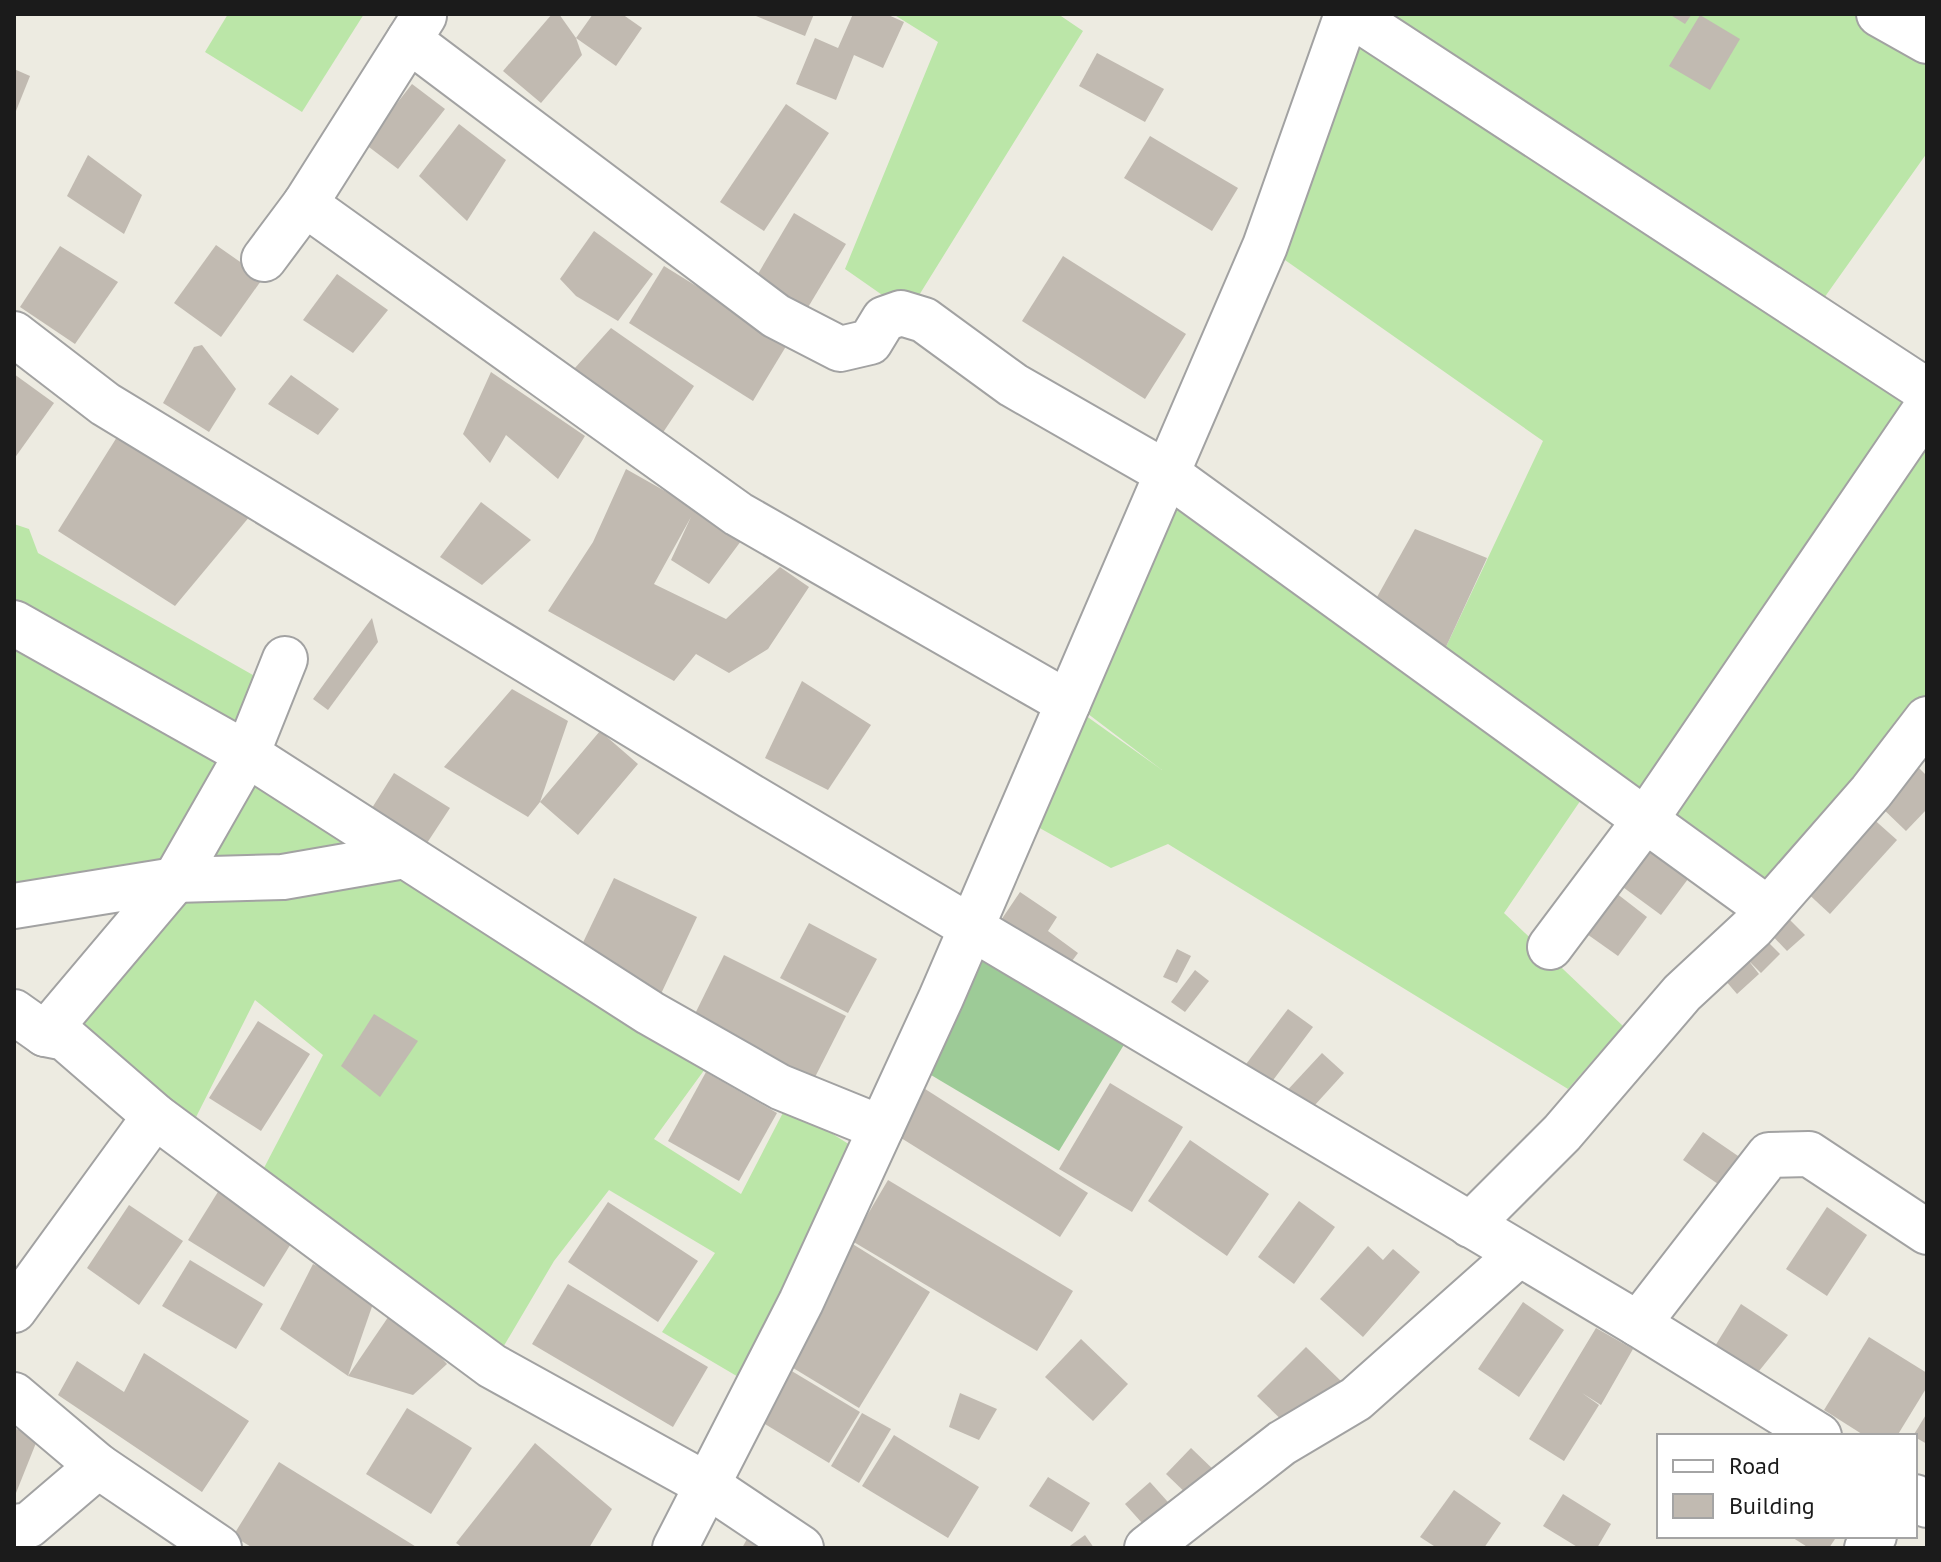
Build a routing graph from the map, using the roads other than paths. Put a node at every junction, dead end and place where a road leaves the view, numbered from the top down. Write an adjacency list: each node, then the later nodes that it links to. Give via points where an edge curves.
1 (1349, 14): 8 (street); 10 (street, via 1265,246)
2 (1879, 14): 4 (street)
3 (417, 27): 5 (street); 10 (street, via 776,316 840,349 870,342 884,319 901,313 924,320 1013,385)
4 (1927, 41)
5 (305, 204): 6 (street); 13 (street, via 738,514)
6 (264, 259)
7 (14, 334): 21 (street, via 105,404)
8 (1927, 391)
9 (1927, 407): 16 (street)
10 (1165, 472): 13 (street); 16 (street)
11 (14, 623): 15 (street)
12 (285, 659): 15 (street)
13 (1068, 703): 21 (street)
14 (1927, 719): 20 (street)
15 (247, 754): 17 (street); 18 (street)
16 (1646, 819): 20 (street); 22 (street)
17 (404, 856): 18 (street, via 283,877); 25 (street, via 703,1044 780,1087)
18 (175, 880): 19 (street); 23 (street)
19 (14, 906)
20 (1768, 909): 26 (street, via 1682,993 1562,1133)
21 (970, 927): 25 (street); 26 (street)
22 (1550, 947)
23 (30, 1023): 24 (street, via 65,1038)
24 (155, 1116): 29 (street); 34 (street, via 492,1366)
25 (881, 1128): 34 (street, via 801,1302)
26 (1470, 1225): 28 (street)
27 (1927, 1232): 30 (street, via 1809,1154 1769,1155)
28 (1519, 1254): 30 (street); 39 (street, via 1356,1399 1282,1443)
29 (14, 1310)
30 (1638, 1324): 32 (street)
31 (14, 1395): 33 (street)
32 (1816, 1434)
33 (98, 1466): 35 (street, via 29,1525); 36 (street)
34 (707, 1485): 37 (street); 38 (street)
35 (14, 1527)
36 (219, 1548)
37 (675, 1548)
38 (801, 1548)
39 (1147, 1548)

